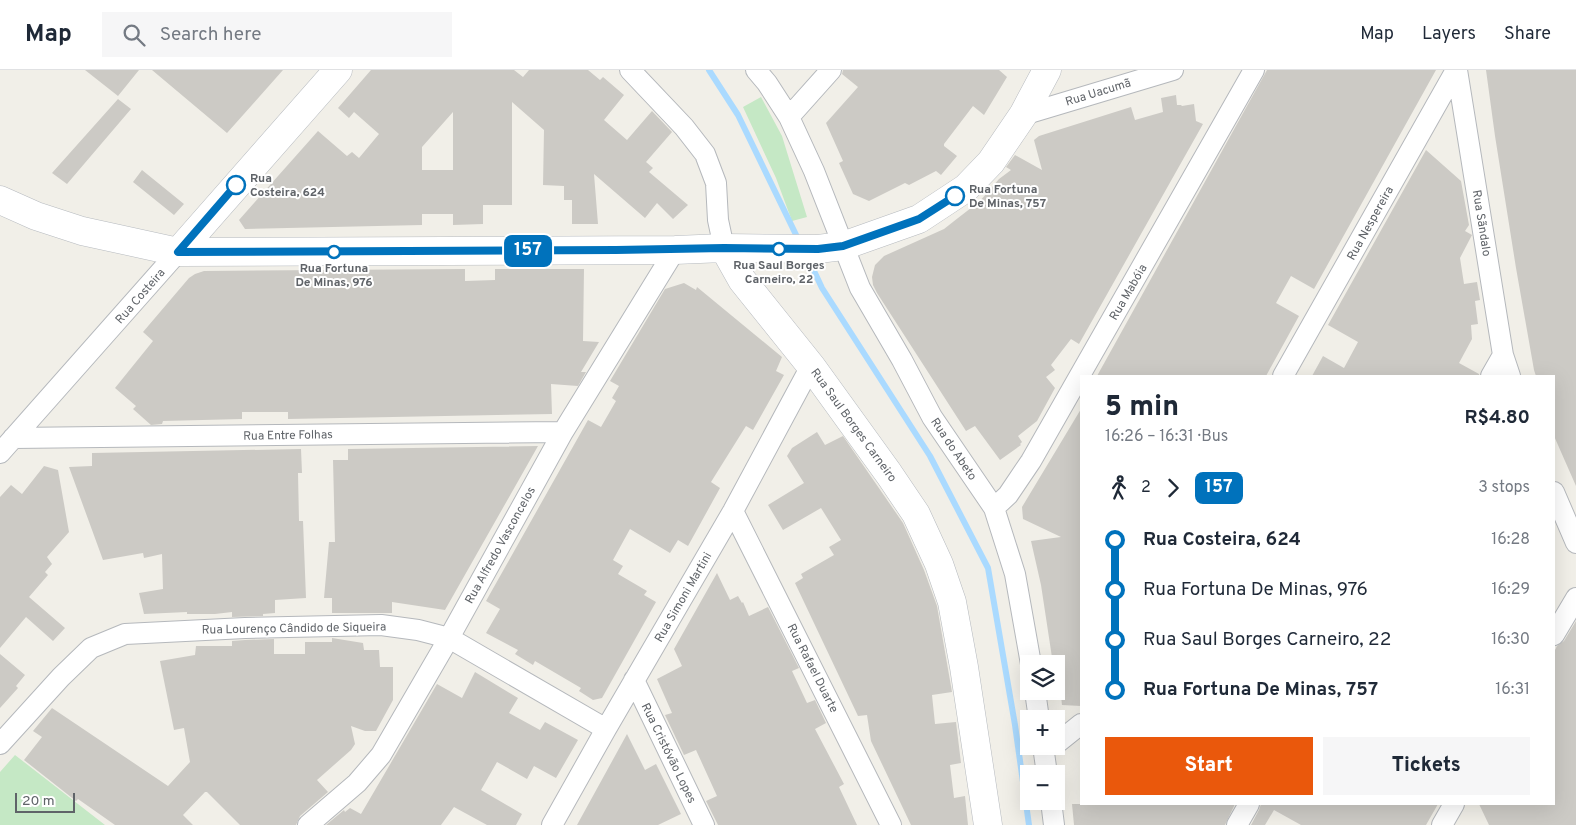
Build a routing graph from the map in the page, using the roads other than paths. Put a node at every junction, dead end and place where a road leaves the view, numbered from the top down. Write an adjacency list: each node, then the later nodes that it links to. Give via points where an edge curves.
1 (630, 70): 13 (street, Rua Saul Borges Carneiro, via 705,154 716,183 718,220)
2 (756, 70): 10 (street, Rua do Abeto)
3 (831, 70): 10 (street)
4 (1047, 70): 9 (street)
5 (1173, 70): 9 (street, Rua Uacumã)
6 (1254, 70): 18 (street, Rua Mabóia)
7 (1456, 70): 16 (street, Rua Sãndalo); 19 (street, Rua Nespereira)
8 (333, 72): 15 (street, Rua Costeira)
9 (1023, 115): 12 (street, via 991,162 966,188 919,219)
10 (789, 117): 12 (street, Rua do Abeto, via 814,171)
11 (0, 200): 15 (street, via 82,231)
12 (830, 247): 13 (street); 27 (street, Rua do Abeto, via 860,288 932,417)
13 (724, 248): 14 (street); 17 (street, Rua Saul Borges Carneiro, via 742,280)
14 (675, 250): 15 (street); 23 (street, Rua Alfredo Vasconcelos)
15 (178, 252): 24 (street, Rua Costeira)
16 (1503, 354): 20 (street); 21 (street, Rua Sãndalo)
17 (811, 366): 28 (street, Rua Simoni Martini); 45 (street, Rua Saul Borges Carneiro, via 911,506 939,564 952,602)
18 (1081, 375)
19 (1284, 375)
20 (1491, 375)
21 (1510, 375)
22 (1080, 376): 27 (street, Rua Mabóia, via 1032,461 1008,495)
23 (563, 432): 24 (street, Rua Entre Folhas); 32 (street, Rua Alfredo Vasconcelos)
24 (13, 438): 25 (street, Rua Costeira)
25 (0, 453)
26 (1555, 494): 29 (street)
27 (994, 508): 33 (street, Rua do Abeto, via 1015,574)
28 (733, 511): 34 (street, Rua Simoni Martini); 44 (street, Rua Rafael Duarte)
29 (1576, 542)
30 (1576, 598): 31 (street)
31 (1555, 634)
32 (449, 638): 36 (street, Rua Lourenço Cândido de Siqueira); 38 (street, Rua Lourenço Cândido de Siqueira, via 381,625 125,634 91,648); 41 (street, Rua Alfredo Vasconcelos, via 381,755 357,783)
33 (1029, 655)
34 (634, 680): 36 (street, Rua Simoni Martini); 43 (street, Rua Cristóvão Lopes)
35 (1080, 725): 37 (street)
36 (606, 729): 42 (street, Rua Simoni Martini)
37 (1065, 736)
38 (1, 740)
39 (1248, 805): 47 (street)
40 (1052, 810): 46 (street)
41 (308, 825)
42 (552, 825)
43 (704, 825)
44 (891, 825)
45 (988, 825)
46 (1054, 825)
47 (1237, 825)

